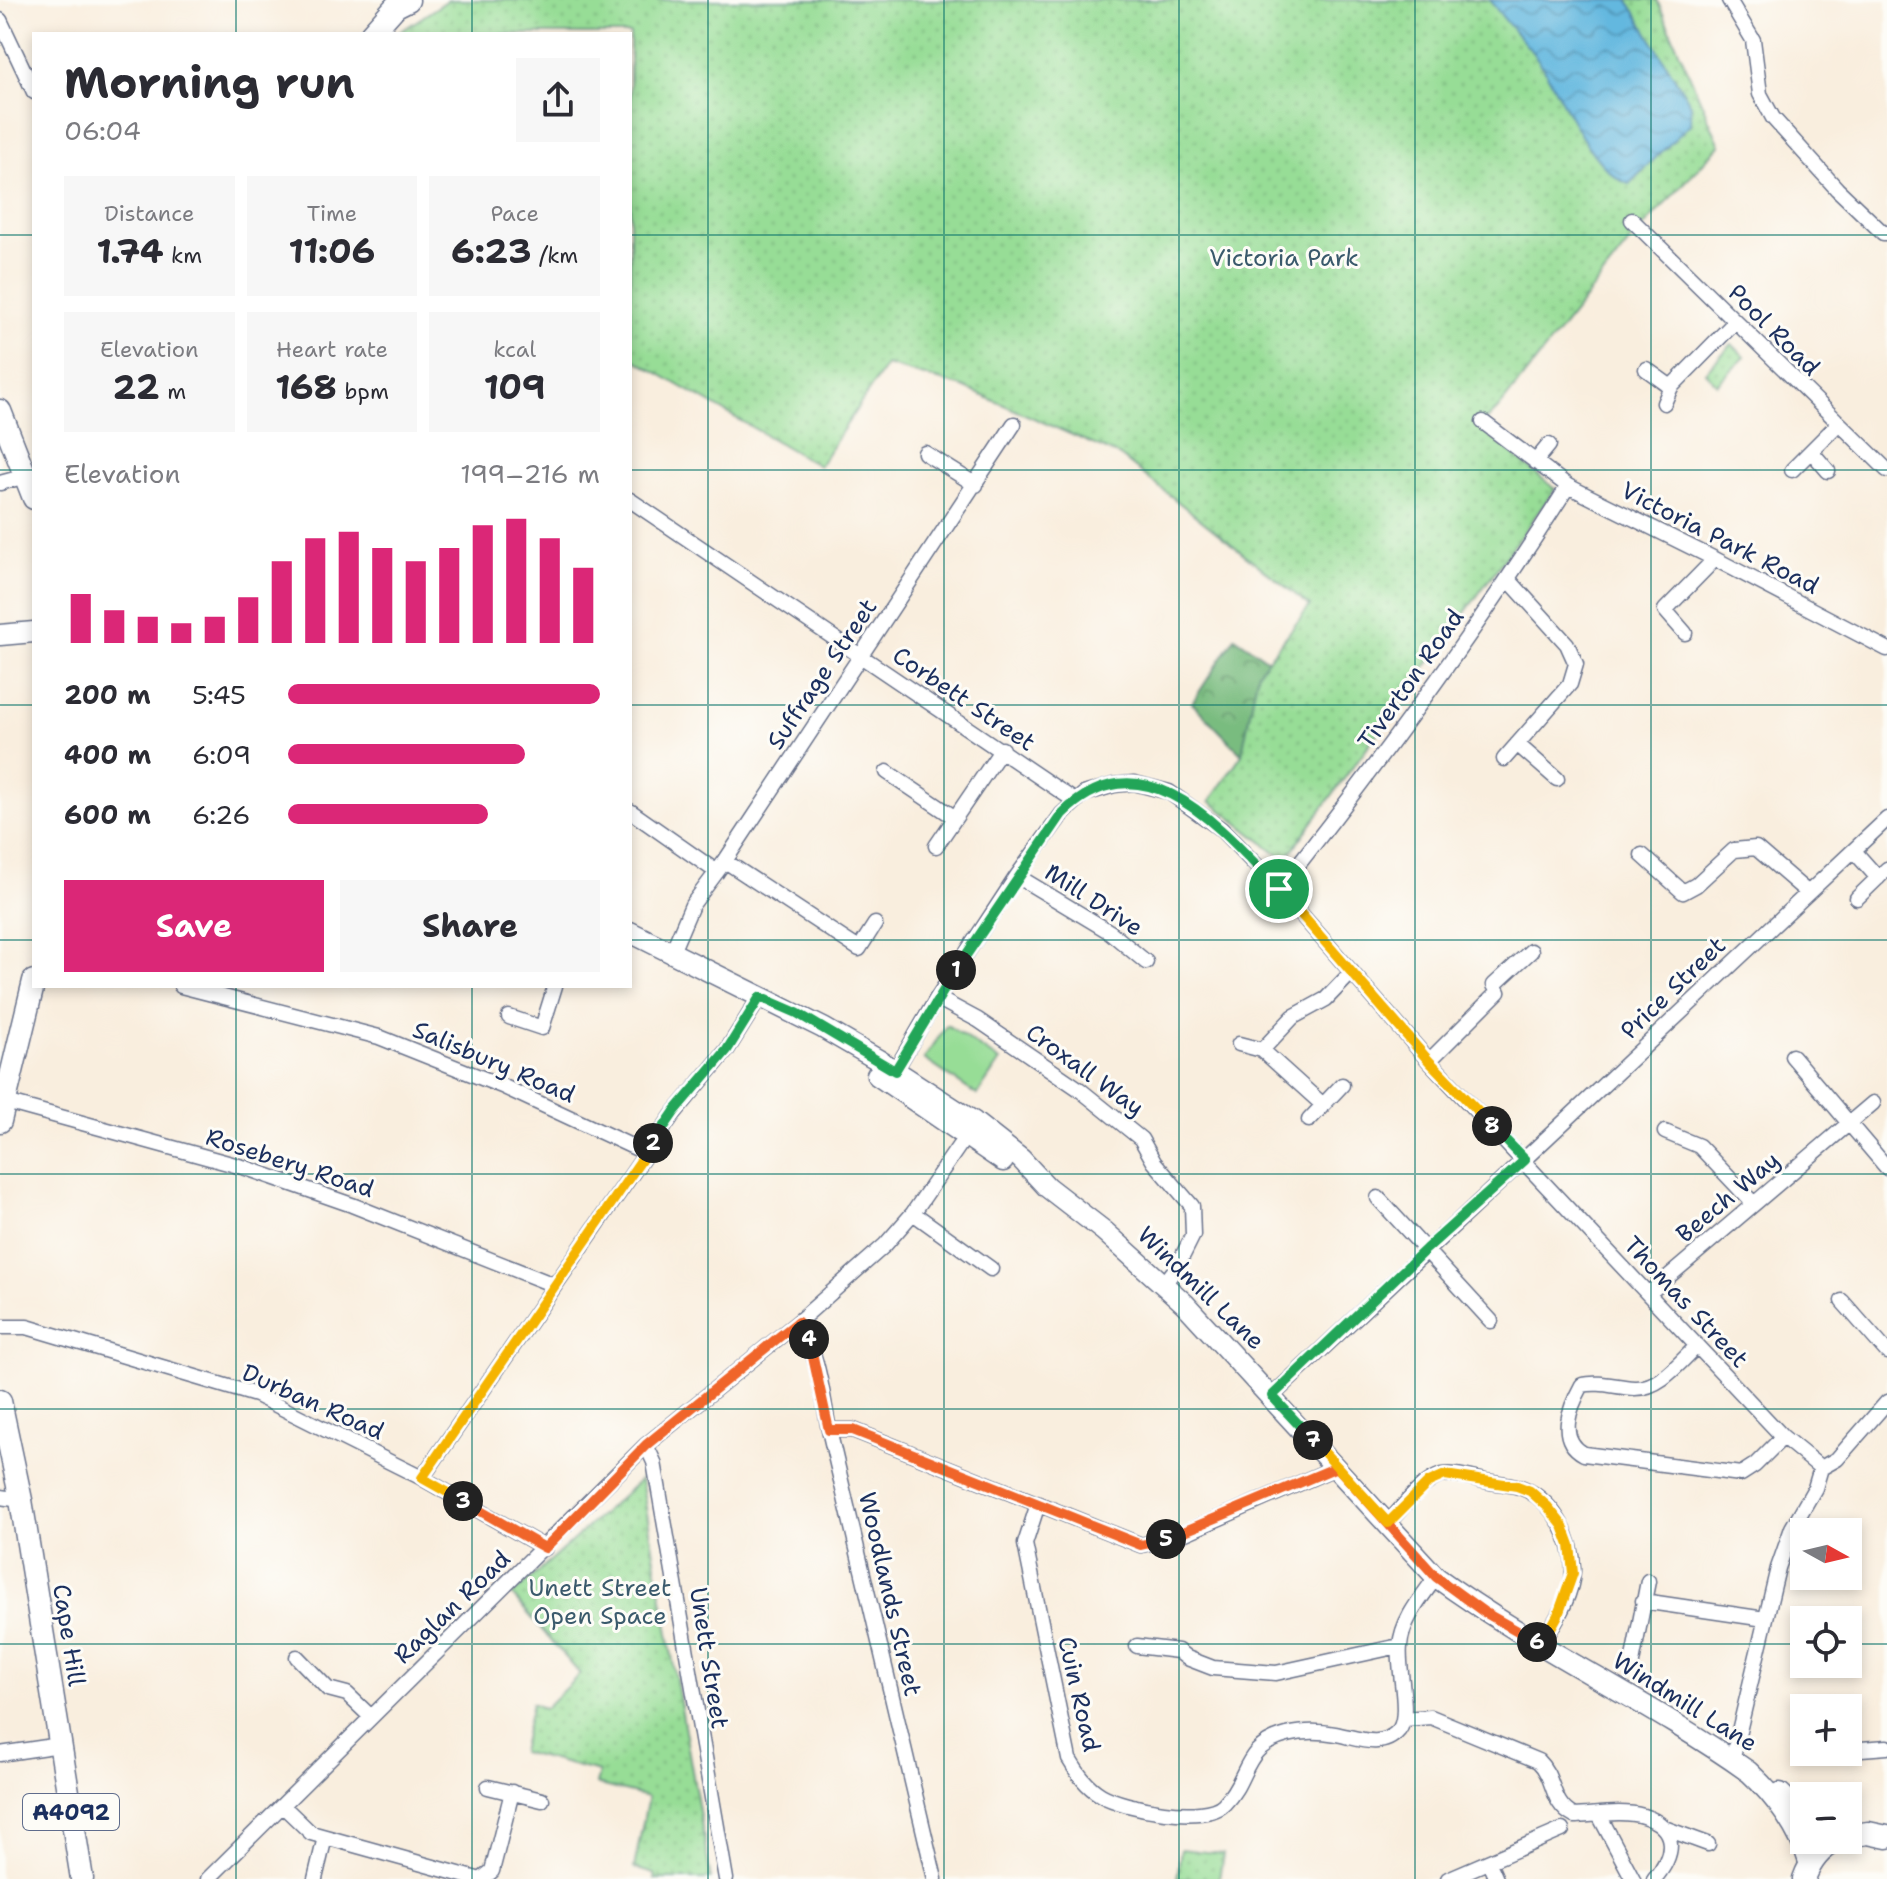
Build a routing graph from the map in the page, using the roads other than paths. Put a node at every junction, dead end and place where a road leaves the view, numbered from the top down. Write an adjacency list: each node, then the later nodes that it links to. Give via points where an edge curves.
1 (1729, 0): 7 (street, via 1753,40 1760,94 1773,118 1837,189)
2 (397, 2): 4 (main road)
3 (0, 20): 5 (street)
4 (373, 32)
5 (32, 88)
6 (1632, 220): 8 (street, Pool Road)
7 (1887, 233)
8 (1735, 322): 10 (street); 15 (street, Pool Road)
9 (1646, 369): 10 (street)
10 (1671, 387): 11 (street)
11 (1664, 403)
12 (0, 411): 23 (main road)
13 (1483, 422): 19 (street, Victoria Park Road)
14 (1014, 424): 25 (street, Suffrage Street)
15 (1838, 424): 17 (street); 21 (street, Pool Road)
16 (1549, 445): 19 (street)
17 (1811, 451): 20 (street); 22 (street)
18 (925, 453): 25 (street)
19 (1535, 462): 26 (street, Victoria Park Road)
20 (1792, 470)
21 (1887, 470)
22 (1828, 471)
23 (26, 476): 24 (street); 27 (main road)
24 (0, 483)
25 (976, 485): 35 (street, Suffrage Street)
26 (1568, 486): 29 (street, Victoria Park Road); 30 (street, Tiverton Road)
27 (32, 492)
28 (632, 501): 35 (street, Corbett Street)
29 (1715, 559): 32 (street, via 1665,610); 34 (street, Victoria Park Road)
30 (1509, 580): 36 (street, via 1567,644 1576,664 1570,684); 51 (street, Tiverton Road, via 1374,769)
31 (32, 632): 33 (main road)
32 (1685, 633)
33 (0, 635)
34 (1887, 649)
35 (861, 657): 37 (street, Corbett Street); 48 (street, Suffrage Street)
36 (1517, 744): 38 (street); 40 (street)
37 (1002, 749): 41 (street, Corbett Street); 43 (street)
38 (1504, 759)
39 (887, 772): 43 (street)
40 (1557, 779)
41 (1075, 801): 50 (street); 51 (street, Thomas Street, via 1114,785 1152,786 1186,802 1221,829)
42 (632, 812): 48 (street)
43 (954, 817): 45 (street)
44 (1887, 819): 46 (street, Price Street)
45 (936, 846)
46 (1854, 851): 49 (street); 52 (street, Price Street)
47 (1642, 855): 52 (street, via 1683,892 1734,850 1756,848)
48 (721, 866): 54 (street, via 859,949); 57 (street, Suffrage Street, via 692,905)
49 (1883, 874): 53 (street)
50 (1017, 876): 58 (street, Mill Drive, via 1110,932); 64 (street)
51 (1279, 889): 59 (street, Thomas Street)
52 (1807, 892): 80 (street, Price Street)
53 (1857, 898)
54 (875, 924)
55 (632, 933): 57 (main road, Windmill Lane)
56 (1531, 951): 69 (street, via 1494,985 1498,992)
57 (672, 952): 63 (main road, Windmill Lane)
58 (1146, 962)
59 (1352, 972): 67 (street, via 1326,999 1293,1017); 69 (street, Thomas Street)
60 (32, 988): 74 (main road)
61 (189, 988): 79 (street, Salisbury Road, via 379,1037 502,1086)
62 (554, 988): 65 (street, via 542,1028)
63 (760, 997): 70 (main road, Windmill Lane, via 797,1013); 79 (street, via 727,1050)
64 (937, 998): 70 (street); 87 (street, Croxall Way, via 1079,1089 1141,1139 1192,1206 1193,1235)
65 (509, 1017)
66 (1239, 1044): 67 (street)
67 (1262, 1050): 73 (street)
68 (1792, 1056): 76 (street)
69 (1429, 1061): 80 (street, Thomas Street)
70 (887, 1074): 77 (main road, Windmill Lane, via 914,1100); 77 (main road, Windmill Lane, via 942,1101)
71 (1342, 1085): 73 (street)
72 (1873, 1103): 76 (street, Beech Way)
73 (1323, 1105): 75 (street)
74 (3, 1111): 88 (street, Rosebery Road, via 246,1168)
75 (1309, 1120)
76 (1851, 1123): 81 (street); 83 (street, Beech Way)
77 (971, 1129): 84 (street, Raglan Road); 87 (main road, Windmill Lane)
78 (1665, 1132): 83 (street, via 1699,1146)
79 (646, 1153): 88 (street)
80 (1525, 1160): 85 (street, Price Street); 89 (street, Thomas Street)
81 (1887, 1168)
82 (1378, 1198): 85 (street)
83 (1753, 1203): 89 (street, Beech Way)
84 (913, 1213): 86 (street); 94 (street, Raglan Road)
85 (1426, 1249): 93 (street); 98 (street, Price Street)
86 (991, 1269)
87 (1164, 1284): 98 (main road, Windmill Lane)
88 (554, 1285): 106 (street)
89 (1648, 1294): 96 (street, Thomas Street)
90 (1842, 1301): 92 (street)
91 (1869, 1305): 92 (street)
92 (1857, 1316): 97 (street)
93 (1491, 1321)
94 (798, 1322): 101 (street, Woodlands Street, via 810,1340); 103 (street, Raglan Road)
95 (0, 1327): 106 (street, Durban Road, via 27,1327 256,1395)
96 (1697, 1346): 102 (street, Thomas Street); 102 (street, via 1646,1387 1582,1385 1570,1407 1567,1433 1575,1449 1741,1474)
97 (1887, 1352)
98 (1272, 1396): 104 (main road, Windmill Lane)
99 (0, 1401): 107 (main road, Cape Hill / A4092)
100 (1887, 1402): 105 (street, via 1837,1459)
101 (829, 1430): 108 (street, via 853,1430); 148 (street, Woodlands Street)
102 (1783, 1437): 105 (street, Thomas Street)
103 (646, 1445): 110 (street, Raglan Road); 147 (street, Unett Street, via 654,1462)
104 (1337, 1467): 108 (street, via 1176,1537 1141,1545); 109 (main road, Windmill Lane)
105 (1821, 1468): 114 (street, via 1792,1528)
106 (422, 1478): 110 (street, Durban Road)
107 (11, 1498): 122 (main road, Cape Hill / A4092)
108 (1038, 1504): 121 (street, Cuin Road, via 1025,1544 1069,1759 1082,1779 1104,1796 1196,1815 1223,1806 1256,1752 1275,1740 1303,1732 1385,1740)
109 (1388, 1523): 111 (main road, Windmill Lane); 115 (street, via 1429,1482 1445,1475 1530,1491 1563,1526 1573,1573)
110 (545, 1548): 120 (street, Raglan Road)
111 (1436, 1577): 115 (main road, Windmill Lane); 117 (street, via 1414,1607)
112 (1648, 1581): 113 (street)
113 (1643, 1601): 114 (street); 119 (street)
114 (1765, 1619): 126 (street)
115 (1542, 1644): 126 (main road, Windmill Lane)
116 (1137, 1646): 117 (street, via 1178,1651 1213,1668 1276,1673)
117 (1399, 1646): 121 (street)
118 (297, 1657): 120 (street, via 328,1689 347,1694)
119 (1631, 1668)
120 (371, 1717): 132 (street, Raglan Road)
121 (1404, 1719): 134 (street, via 1431,1717 1538,1761)
122 (60, 1745): 125 (street); 143 (main road, Cape Hill / A4092)
123 (1887, 1747): 124 (street)
124 (1862, 1749)
125 (0, 1754)
126 (1729, 1758): 127 (main road, Windmill Lane)
127 (1762, 1784): 131 (main road, Windmill Lane); 142 (main road, Windmill Lane, via 1804,1843)
128 (488, 1787): 129 (street)
129 (512, 1792): 130 (street); 146 (street, via 492,1871)
130 (542, 1800)
131 (1790, 1803)
132 (284, 1807): 137 (street, via 311,1833); 144 (street, Raglan Road)
133 (1599, 1815): 134 (street); 135 (street, via 1644,1816); 151 (street)
134 (1569, 1823): 141 (street)
135 (1667, 1829): 139 (street); 152 (street, via 1672,1842)
136 (1862, 1834): 138 (main road)
137 (325, 1837): 145 (street); 146 (street)
138 (1887, 1837)
139 (1708, 1844)
140 (1819, 1854): 142 (main road)
141 (1489, 1863): 149 (street); 150 (street)
142 (1807, 1872)
143 (82, 1879)
144 (208, 1879)
145 (315, 1879)
146 (480, 1879)
147 (726, 1879)
148 (935, 1879)
149 (1448, 1879)
150 (1496, 1879)
151 (1633, 1879)
152 (1654, 1879)

